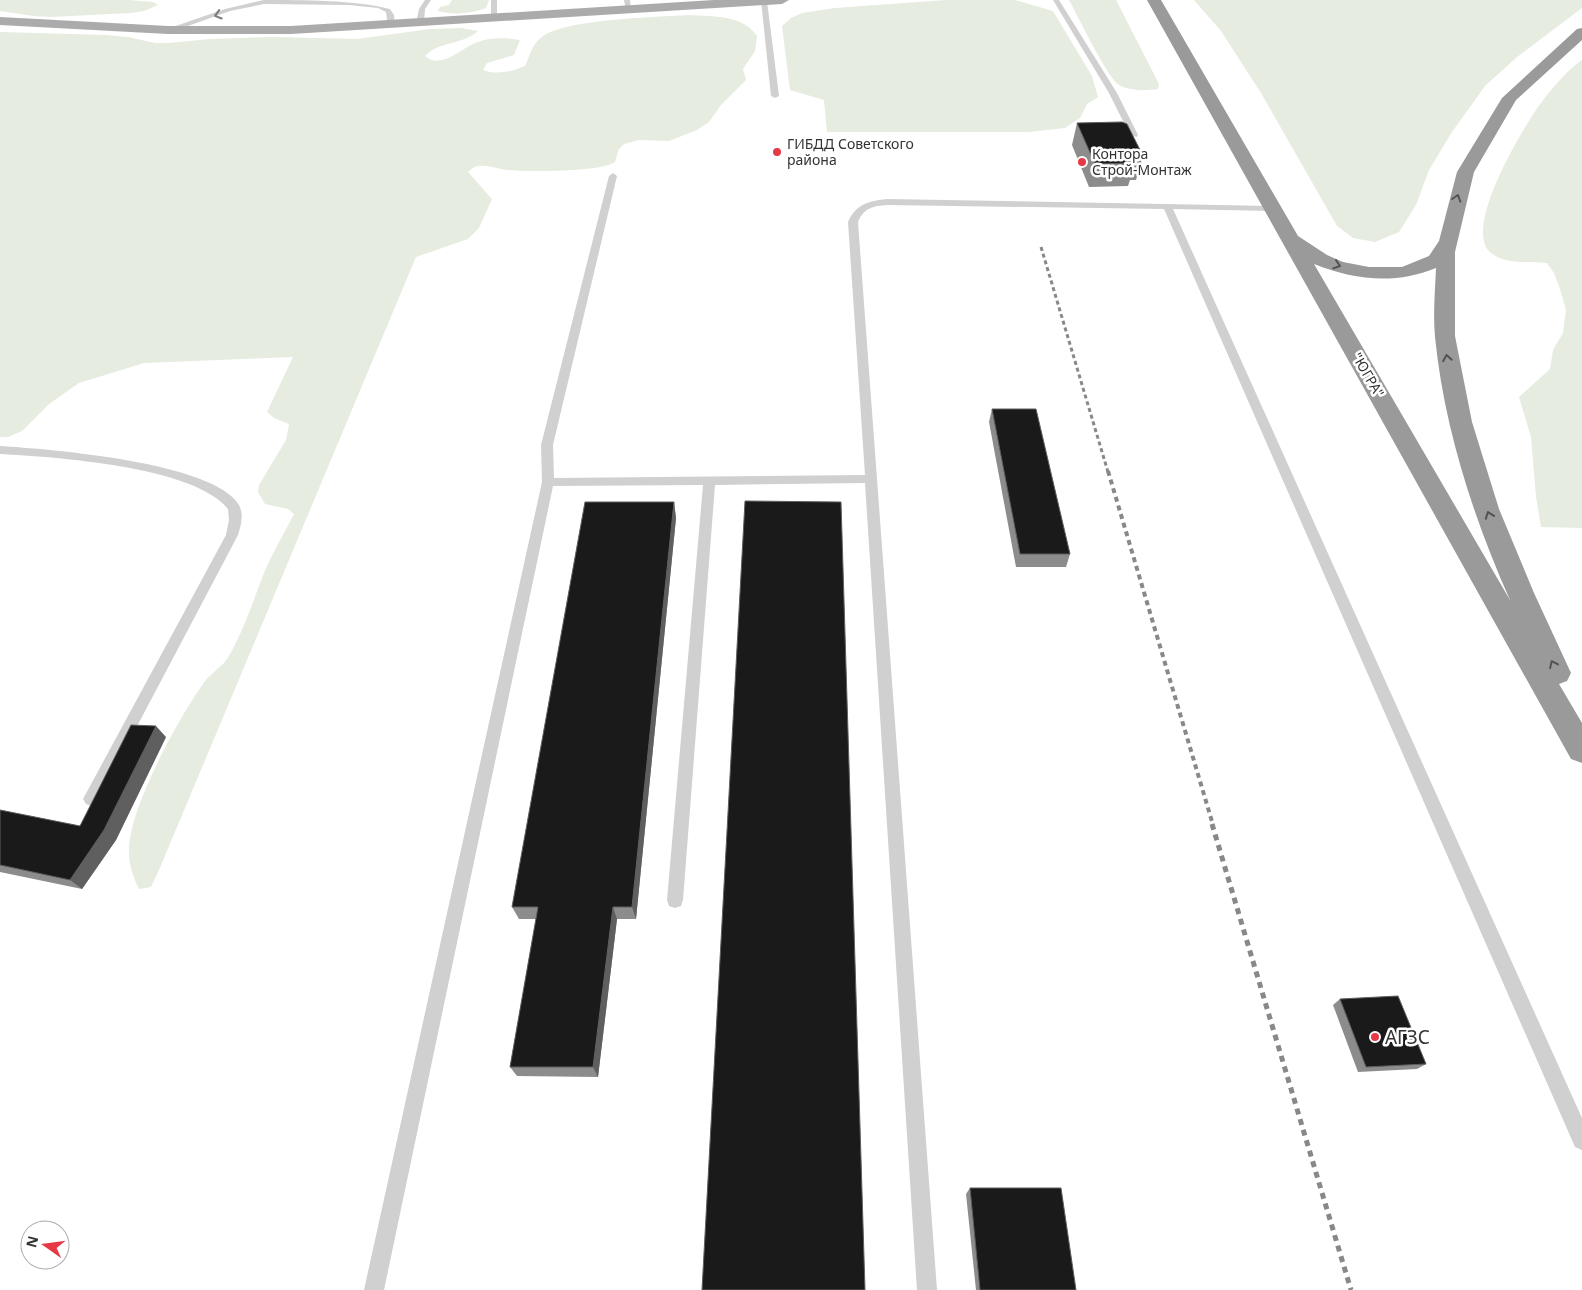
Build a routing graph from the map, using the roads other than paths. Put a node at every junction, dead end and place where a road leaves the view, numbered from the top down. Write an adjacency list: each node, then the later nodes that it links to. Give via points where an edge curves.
1 (428, 0): 10 (lane, via 422,9)
2 (494, 0): 8 (lane)
3 (782, 0): 6 (main road)
4 (1056, 0): 15 (lane)
5 (1154, 0): 18 (highway, "ЮГРА")
6 (764, 1): 7 (main road); 14 (lane)
7 (628, 5): 8 (main road)
8 (495, 18): 10 (main road)
9 (0, 22): 12 (main road)
10 (420, 23): 11 (main road)
11 (391, 25): 12 (main road); 12 (lane, one-way to 12, via 392,16 384,7 334,0 277,1 251,4)
12 (168, 30)
13 (1582, 32): 20 (highway, one-way to 13, via 1462,184 1485,133 1506,101 1531,74)
14 (775, 96)
15 (1134, 135)
16 (613, 176): 24 (lane, via 547,445)
17 (1168, 208): 18 (lane); 22 (lane, via 887,202 862,207 856,212 853,222); 29 (lane)
18 (1272, 208): 19 (highway, "ЮГРА")
19 (1284, 228): 20 (highway, one-way to 20, via 1313,256 1366,272 1397,273 1420,268 1438,258); 26 (highway, "ЮГРА")
20 (1445, 245): 25 (highway, one-way to 20, via 1518,592 1466,447 1445,346 1442,281)
21 (0, 450): 27 (lane, via 64,455 165,474 208,487 224,495 234,506 236,520 232,535)
22 (871, 479): 23 (lane); 31 (lane)
23 (708, 480): 24 (lane); 28 (lane)
24 (548, 482): 30 (lane)
25 (1582, 724)
26 (1582, 750)
27 (91, 799)
28 (675, 900)
29 (1582, 1140)
30 (374, 1290)
31 (927, 1290)

